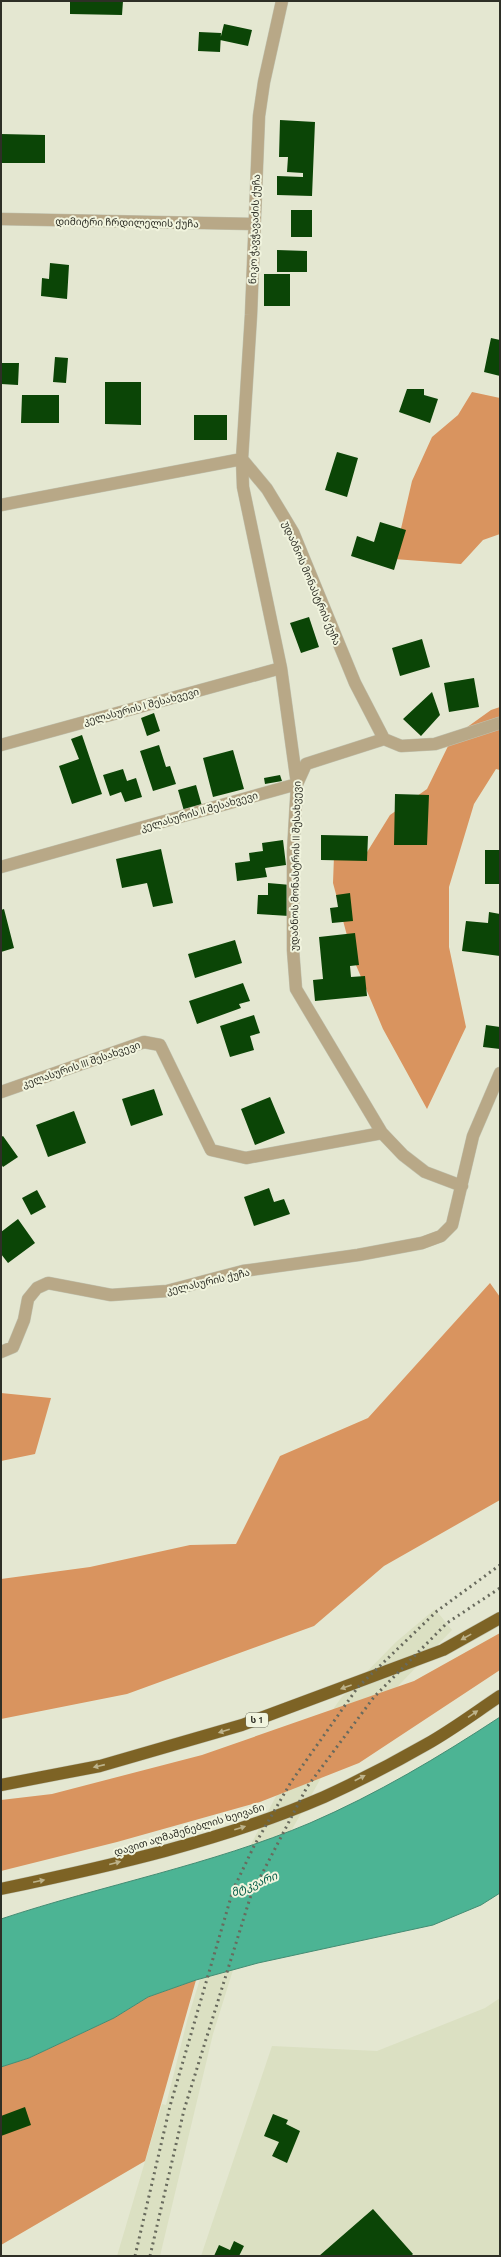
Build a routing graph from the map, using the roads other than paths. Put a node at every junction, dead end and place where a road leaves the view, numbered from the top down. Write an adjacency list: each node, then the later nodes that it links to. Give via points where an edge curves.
1 (282, 1): 3 (street, ნიკო ჭავჭავაძის ქუჩა, via 259,116)
2 (1, 219): 3 (street, დიმიტრი ჩრდილელის ქუჩა)
3 (254, 224): 4 (street, ნიკო ჭავჭავაძის ქუჩა)
4 (242, 459): 5 (street); 6 (street, უდაბნოს მონასტრის II შესახვევი, via 243,487); 8 (street, უდაბნოს მონასტრის ქუჩა, via 267,488 293,532 355,683)
5 (1, 505)
6 (282, 668): 9 (street, კელასურის I შესახვევი); 10 (street, უდაბნოს მონასტრის II შესახვევი)
7 (500, 723): 8 (street, via 434,744 401,746)
8 (384, 739): 10 (street, via 306,764)
9 (1, 745)
10 (297, 784): 11 (street, კელასურის II შესახვევი); 14 (street, უდაბნოს მონასტრის II შესახვევი, via 293,852 293,950 296,989)
11 (1, 868)
12 (500, 1072): 15 (street, via 473,1136)
13 (1, 1092): 14 (street, კელასურის III შესახვევი, via 144,1042 160,1045 211,1150 246,1158)
14 (382, 1133): 15 (street, უდაბნოს მონასტრის II შესახვევი, via 403,1155 425,1172)
15 (462, 1186): 16 (street, კელასურის ქუჩა, via 452,1225 441,1236 422,1243 243,1271 167,1291 111,1295 48,1283 37,1288 28,1298 24,1320 13,1347)
16 (1, 1352)
17 (500, 1618): 19 (highway, ს 1, one-way to 19, via 443,1650 242,1725 100,1766 36,1780)
18 (500, 1696): 20 (highway, დავით აღმაშენებლის ხეივანი, one-way to 18, via 160,1852 248,1825 324,1796 427,1744)
19 (1, 1784)
20 (1, 1889)

